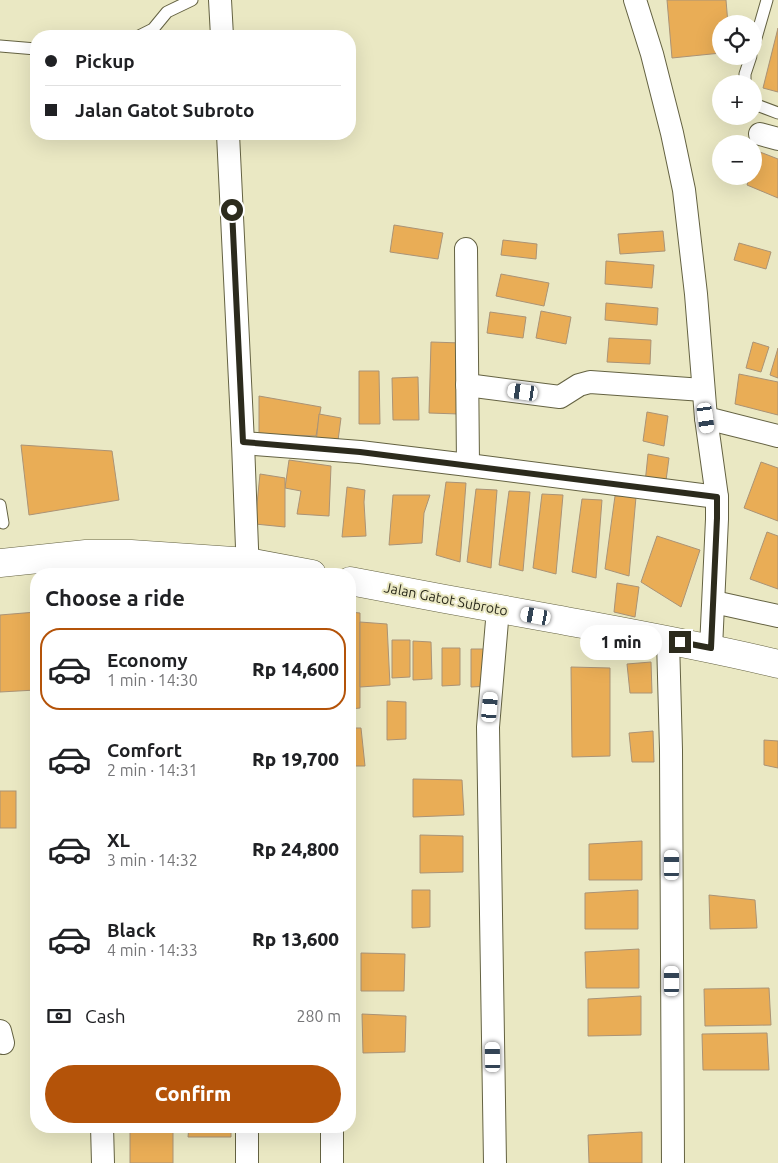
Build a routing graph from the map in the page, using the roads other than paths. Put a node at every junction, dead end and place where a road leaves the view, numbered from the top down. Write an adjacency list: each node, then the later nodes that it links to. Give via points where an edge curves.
1 (192, 0): 6 (lane, via 168,12)
2 (220, 0): 7 (street)
3 (635, 0): 15 (street, via 652,54 684,190)
4 (767, 0): 5 (lane)
5 (762, 17)
6 (151, 30)
7 (222, 30)
8 (0, 46): 9 (lane)
9 (30, 48)
10 (762, 107): 11 (lane)
11 (778, 112)
12 (228, 140): 18 (street)
13 (466, 250): 14 (street)
14 (467, 385): 15 (street, via 560,397 590,382); 19 (street)
15 (703, 390): 16 (street)
16 (706, 418): 17 (street); 20 (street)
17 (778, 436)
18 (243, 442): 19 (street); 25 (street)
19 (468, 465): 20 (street)
20 (717, 497): 27 (street)
21 (0, 505): 22 (lane)
22 (3, 523)
23 (0, 563): 24 (street)
24 (86, 564): 25 (street, via 131,554)
25 (248, 568)
26 (356, 582): 28 (street, Jalan Gatot Subroto)
27 (714, 602): 29 (street); 31 (street)
28 (498, 609): 30 (street, Jalan Gatot Subroto); 39 (street, via 488,727)
29 (778, 616)
30 (668, 640): 31 (street, Jalan Gatot Subroto); 40 (street)
31 (711, 648): 32 (street, Jalan Gatot Subroto)
32 (778, 664)
33 (102, 1133): 36 (street)
34 (246, 1133): 37 (street)
35 (332, 1133): 38 (street)
36 (103, 1163)
37 (247, 1163)
38 (332, 1163)
39 (495, 1163)
40 (673, 1163)

